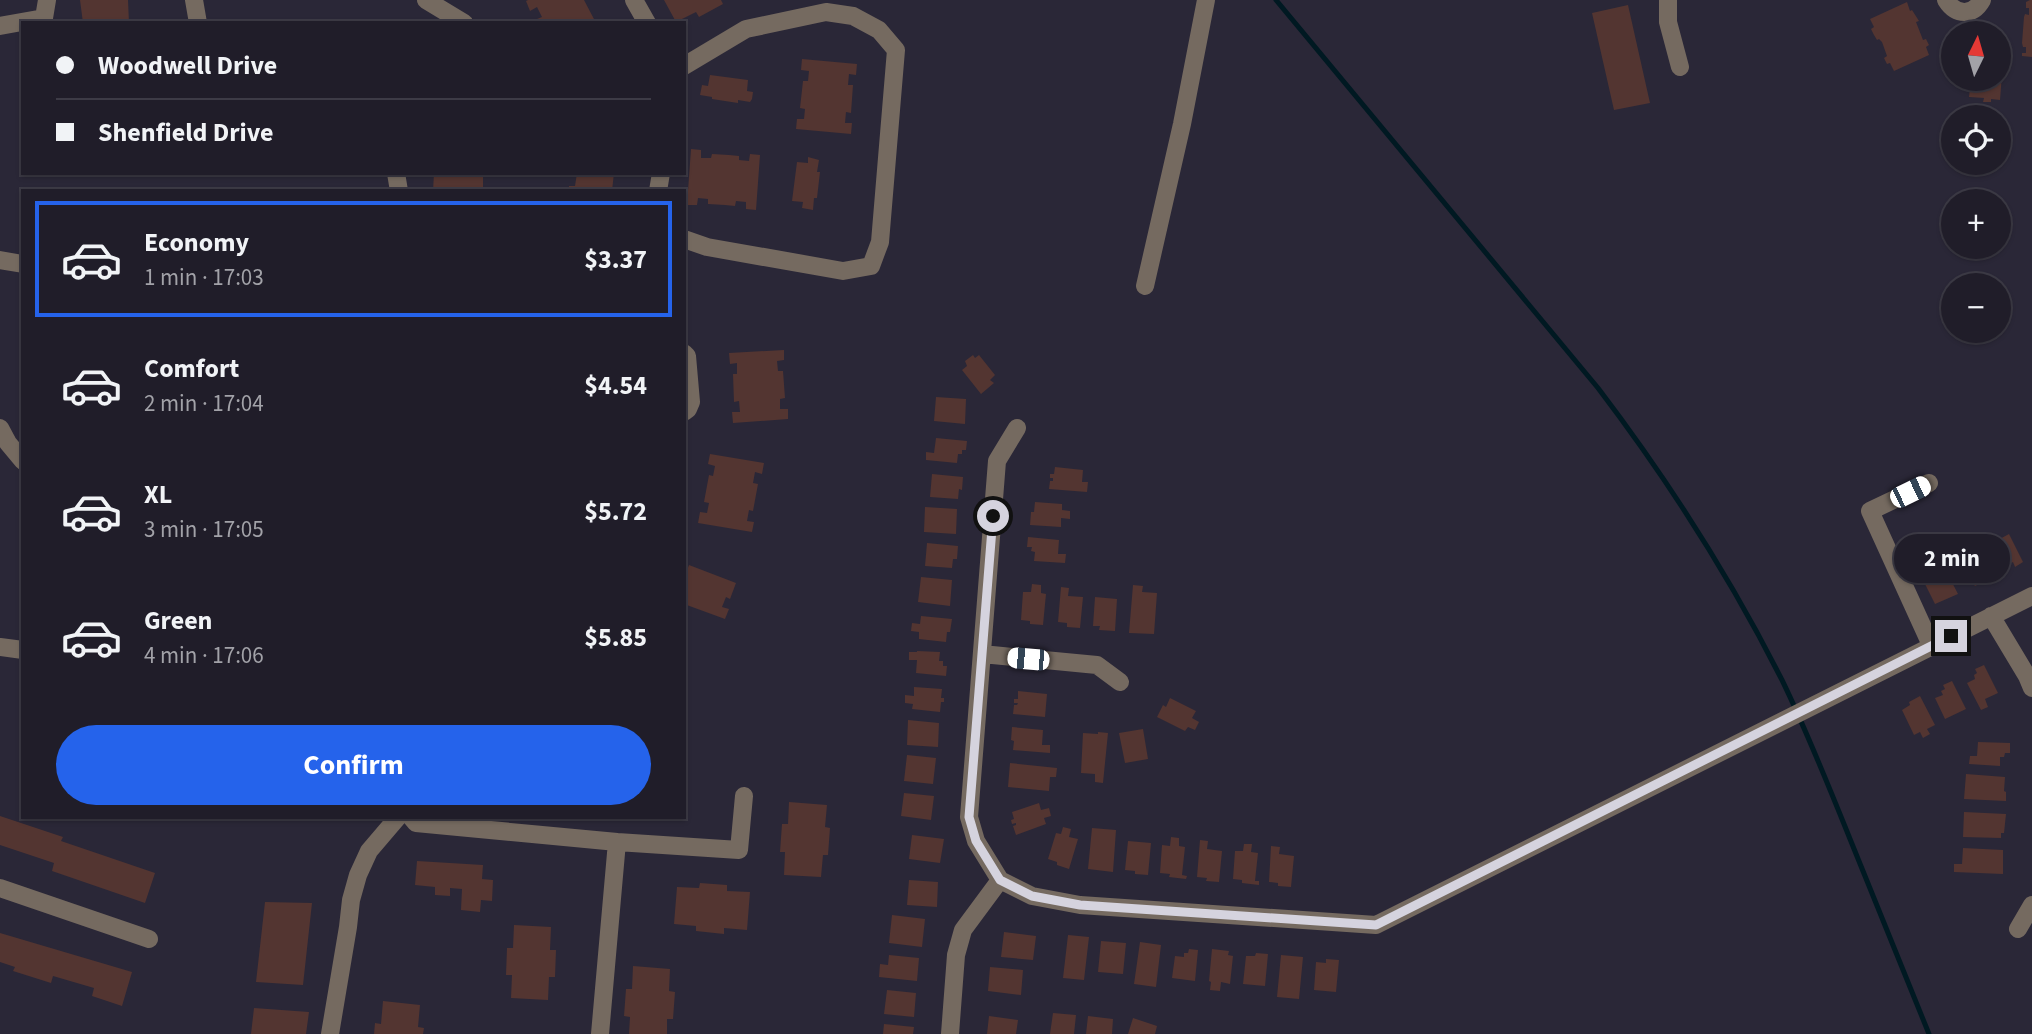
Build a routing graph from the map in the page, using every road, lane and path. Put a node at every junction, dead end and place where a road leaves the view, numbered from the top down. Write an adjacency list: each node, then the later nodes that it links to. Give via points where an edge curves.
1 (47, 0): 9 (street)
2 (194, 0): 10 (street)
3 (426, 0): 11 (street)
4 (634, 0): 12 (street)
5 (1206, 0): 20 (street)
6 (1668, 0): 16 (street, via 1668,22)
7 (1946, 0): 8 (street, via 1952,9 1964,13 1976,9)
8 (1982, 0)
9 (44, 20)
10 (198, 21)
11 (461, 21)
12 (646, 21)
13 (21, 23): 14 (street)
14 (0, 26)
15 (686, 65): 17 (street, via 746,29 826,12 853,16 879,30 896,50 880,242 872,266 843,271)
16 (1680, 67)
17 (686, 240)
18 (0, 260): 19 (street)
19 (21, 264)
20 (1145, 286)
21 (686, 355): 22 (street, via 691,402)
22 (686, 410)
23 (0, 428): 25 (street)
24 (1017, 428): 32 (street, via 998,461)
25 (21, 459)
26 (1929, 483): 29 (street, via 1870,511)
27 (2032, 596): 28 (street)
28 (1991, 616): 29 (street); 34 (street)
29 (1931, 646): 39 (street, via 1376,925 1080,905 1032,896)
30 (0, 647): 31 (street)
31 (21, 650)
32 (982, 654): 33 (street, via 1097,665); 39 (street, via 969,817 976,841)
33 (1120, 682)
34 (2032, 688)
35 (744, 796): 38 (street, via 739,849)
36 (396, 819): 44 (street, via 369,851 358,875)
37 (413, 819): 38 (street, via 416,823)
38 (617, 842): 45 (street)
39 (1000, 880): 46 (street, via 963,930 956,956)
40 (0, 888): 43 (street)
41 (2032, 905): 42 (street)
42 (2018, 929)
43 (149, 939)
44 (330, 1034)
45 (600, 1034)
46 (950, 1034)

